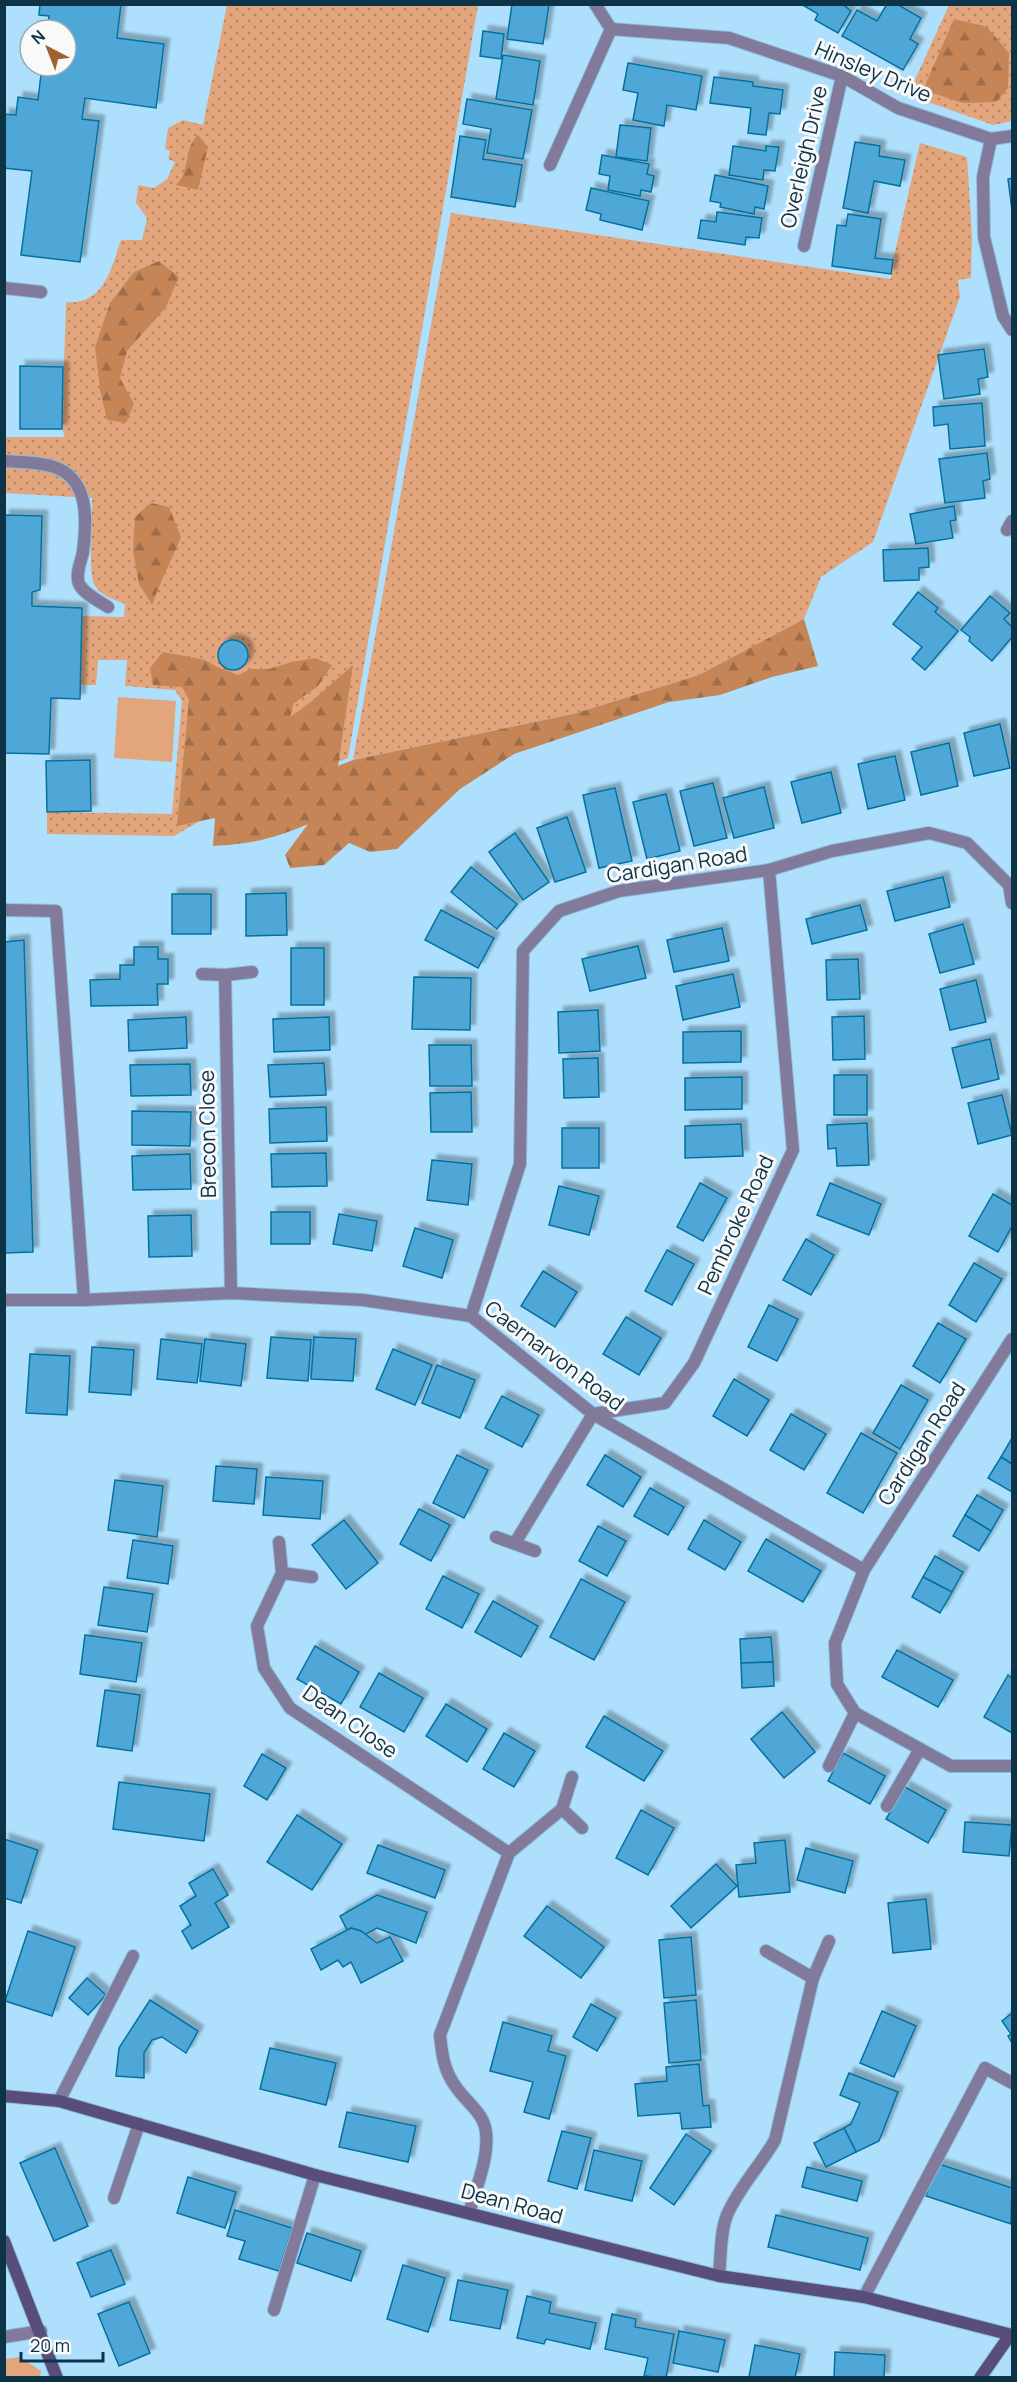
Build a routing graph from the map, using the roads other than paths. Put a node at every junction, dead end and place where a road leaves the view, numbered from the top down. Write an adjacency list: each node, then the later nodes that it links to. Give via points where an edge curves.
1 (595, 4): 2 (street)
2 (611, 29): 3 (street, Hinsley Drive, via 729,38); 6 (street)
3 (842, 76): 5 (street, Hinsley Drive, via 898,108); 7 (street, Overleigh Drive)
4 (1012, 136): 5 (street, Hinsley Drive)
5 (990, 139): 10 (street, via 983,177 984,237 1002,316)
6 (550, 165)
7 (804, 246)
8 (4, 288): 9 (street)
9 (41, 292)
10 (1012, 330)
11 (4, 461): 12 (street, via 50,465 74,480 86,515 79,585)
12 (108, 607)
13 (769, 870): 14 (street, Cardigan Road, via 832,851 928,833 967,843); 23 (street, Cardigan Road, via 609,894 559,911 523,951 520,1164); 25 (street, Pembroke Road, via 793,1150 694,1363 665,1403)
14 (1010, 885): 15 (street, Cardigan Road)
15 (1012, 903)
16 (4, 910): 22 (street, via 56,911)
17 (252, 972): 19 (street)
18 (202, 975): 19 (street)
19 (225, 975): 20 (street, Brecon Close)
20 (231, 1293): 22 (street, Caernarvon Road); 23 (street, Caernarvon Road, via 363,1300)
21 (4, 1300): 22 (street, Caernarvon Road)
22 (84, 1300)
23 (471, 1316): 25 (street, Caernarvon Road)
24 (1012, 1339): 30 (street, Cardigan Road)
25 (593, 1414): 28 (street); 30 (street, Caernarvon Road)
26 (496, 1537): 28 (street)
27 (279, 1542): 31 (street)
28 (515, 1543): 29 (street)
29 (535, 1551)
30 (864, 1570): 33 (street, Cardigan Road, via 835,1643 837,1683)
31 (282, 1573): 32 (street); 41 (street, Dean Close, via 257,1626 264,1668 290,1708)
32 (312, 1577)
33 (855, 1713): 34 (street); 35 (street)
34 (920, 1749): 36 (street, via 951,1766); 38 (street)
35 (829, 1766)
36 (1012, 1766)
37 (572, 1777): 39 (street)
38 (887, 1806)
39 (562, 1809): 40 (street); 41 (street)
40 (582, 1828)
41 (509, 1853): 52 (street, via 440,2036 443,2064 455,2086 480,2115 486,2130 487,2149)
42 (829, 1941): 45 (street)
43 (766, 1951): 45 (street)
44 (133, 1956): 48 (street)
45 (813, 1978): 54 (street, via 775,2140 763,2162 740,2189 726,2218)
46 (1012, 2083): 55 (street, via 985,2068)
47 (4, 2096): 48 (street, Dean Road)
48 (59, 2101): 49 (street, Dean Road)
49 (139, 2124): 50 (street, Dean Road); 51 (street)
50 (315, 2175): 52 (street, Dean Road); 56 (street)
51 (114, 2198)
52 (469, 2213): 54 (street, Dean Road)
53 (4, 2241): 57 (street)
54 (718, 2276): 55 (street, Dean Road)
55 (864, 2297): 58 (street, Dean Road)
56 (274, 2310)
57 (40, 2331): 59 (street); 60 (street)
58 (1011, 2335): 61 (street)
59 (4, 2337)
60 (57, 2378)
61 (980, 2378)

